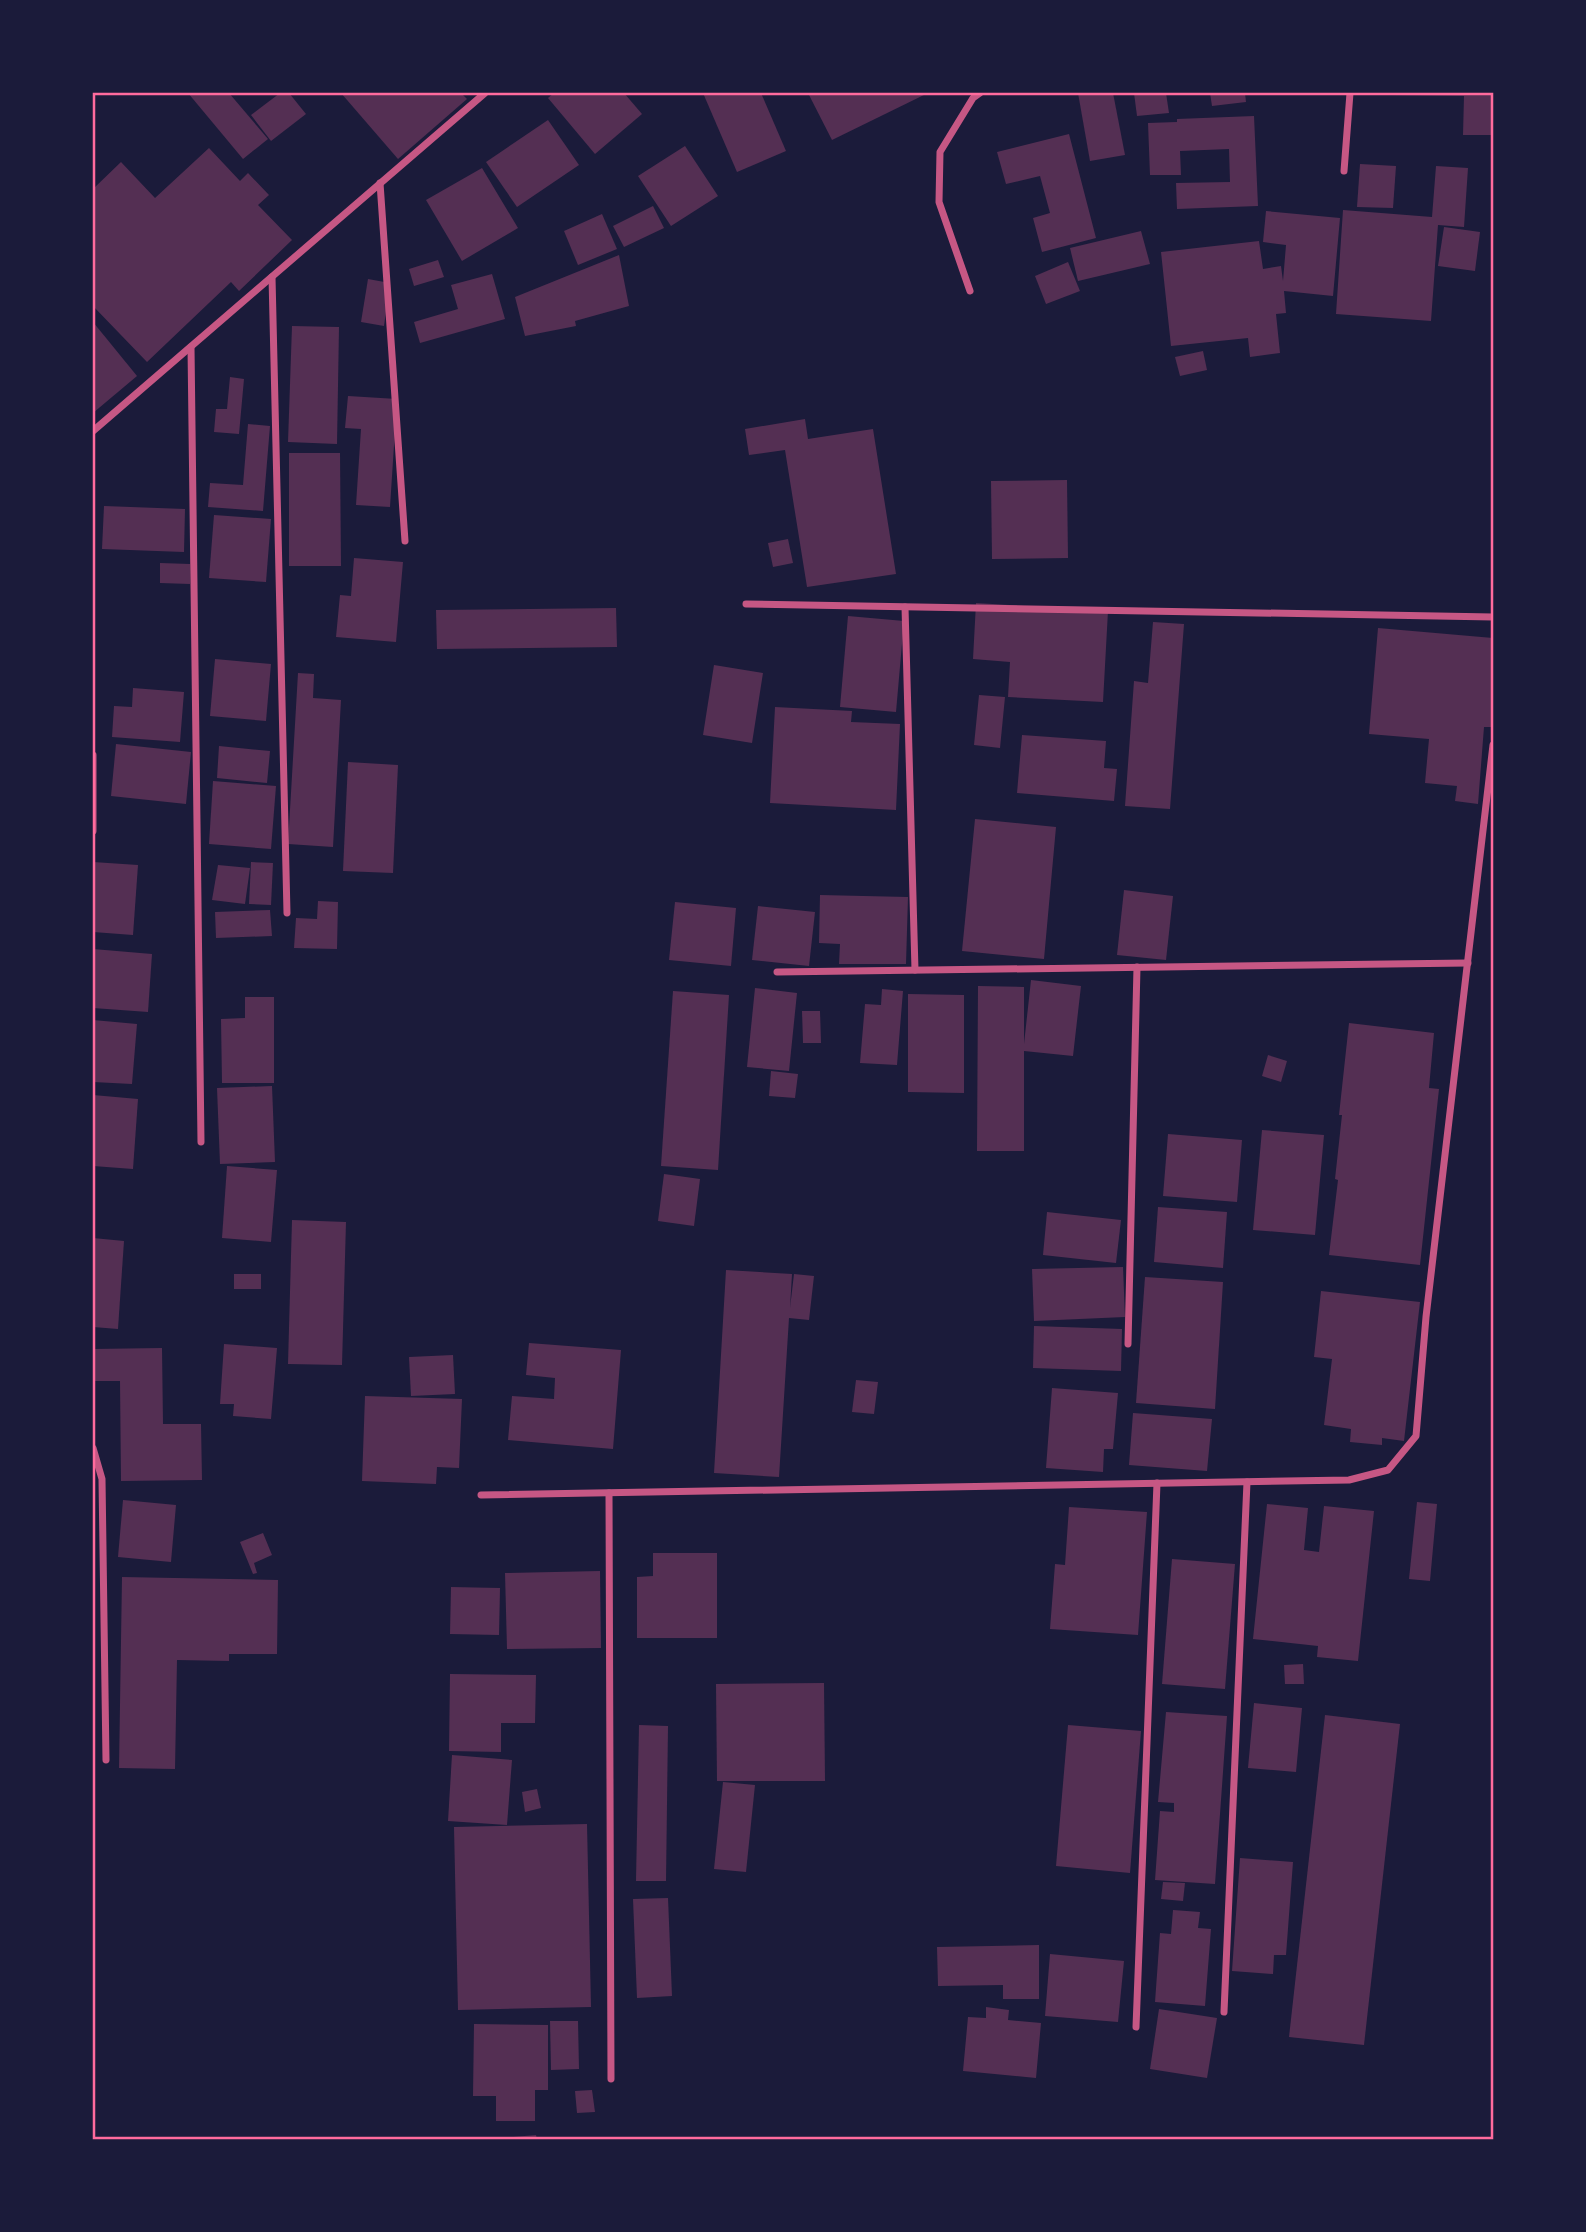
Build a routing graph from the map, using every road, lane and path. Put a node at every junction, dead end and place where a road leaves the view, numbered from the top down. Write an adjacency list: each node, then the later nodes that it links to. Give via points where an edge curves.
1 (485, 93): 5 (street)
2 (980, 93): 7 (street, via 940,152 939,202)
3 (1350, 93): 4 (street)
4 (1344, 171)
5 (380, 183): 6 (street); 10 (street)
6 (272, 277): 8 (street); 17 (street)
7 (970, 291)
8 (191, 347): 9 (street); 22 (street)
9 (93, 432)
10 (405, 541)
11 (746, 604): 12 (street)
12 (905, 607): 13 (street); 20 (street)
13 (1493, 617)
14 (1493, 745): 18 (street)
15 (93, 755): 16 (street)
16 (93, 831)
17 (287, 913)
18 (1468, 963): 19 (street); 25 (street, via 1416,1436 1388,1470 1349,1480)
19 (1137, 967): 20 (street); 23 (street)
20 (915, 970): 21 (street)
21 (777, 972)
22 (201, 1142)
23 (1128, 1344)
24 (93, 1448): 29 (street, via 102,1479)
25 (1247, 1482): 26 (street); 30 (street)
26 (1157, 1483): 27 (street); 31 (street)
27 (609, 1493): 28 (street); 32 (street)
28 (481, 1495)
29 (106, 1760)
30 (1224, 2012)
31 (1136, 2027)
32 (611, 2079)

